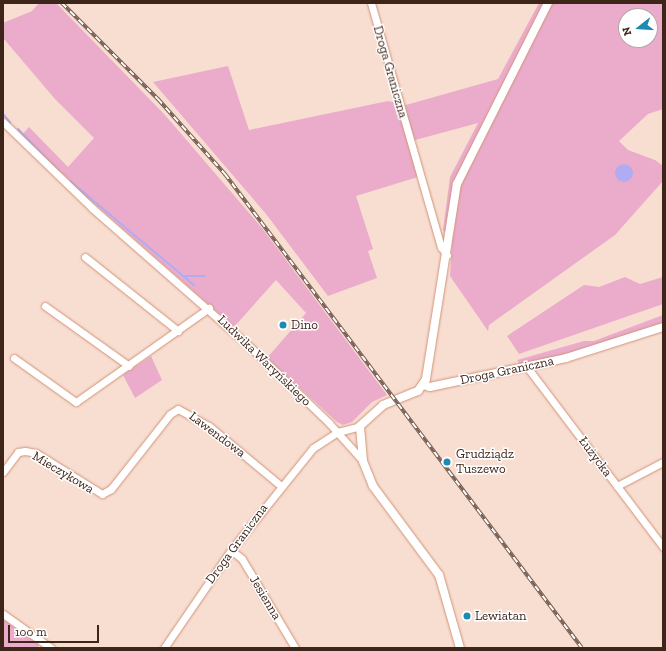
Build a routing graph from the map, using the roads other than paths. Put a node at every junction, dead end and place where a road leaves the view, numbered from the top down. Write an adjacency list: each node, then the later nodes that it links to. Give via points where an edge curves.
1 (371, 3): 4 (street, Droga Graniczna, via 441,247)
2 (548, 3): 4 (street, via 457,184)
3 (3, 122): 7 (street, Ludwika Waryńskiego, via 92,208)
4 (447, 255): 13 (street, via 432,355)
5 (85, 257): 9 (street)
6 (44, 306): 11 (street)
7 (209, 308): 9 (street); 15 (street, Ludwika Waryńskiego)
8 (663, 327): 12 (street, Droga Graniczna)
9 (178, 331): 11 (street)
10 (14, 358): 11 (street, via 76,402)
11 (129, 366)
12 (527, 367): 13 (street, Droga Graniczna, via 430,388); 21 (street, Łużycka)
13 (423, 385): 14 (street, Droga Graniczna, via 414,393 383,405)
14 (360, 426): 15 (street, Droga Graniczna); 17 (street)
15 (338, 432): 17 (street, Ludwika Waryńskiego); 20 (street, Droga Graniczna, via 313,448)
16 (140, 452): 19 (street, Mieczykowa, via 111,489 102,494 36,453 18,452); 20 (street, Lawendowa, via 178,409 209,426)
17 (363, 461): 28 (street, Ludwika Waryńskiego, via 381,499 439,575)
18 (663, 462): 21 (street)
19 (3, 472)
20 (281, 486): 23 (street, Droga Graniczna)
21 (617, 486): 22 (street, Łużycka)
22 (663, 547)
23 (231, 550): 26 (street, Droga Graniczna); 27 (street, Jesienna, via 242,559)
24 (3, 614): 25 (street)
25 (51, 648)
26 (164, 648)
27 (296, 648)
28 (460, 648)

